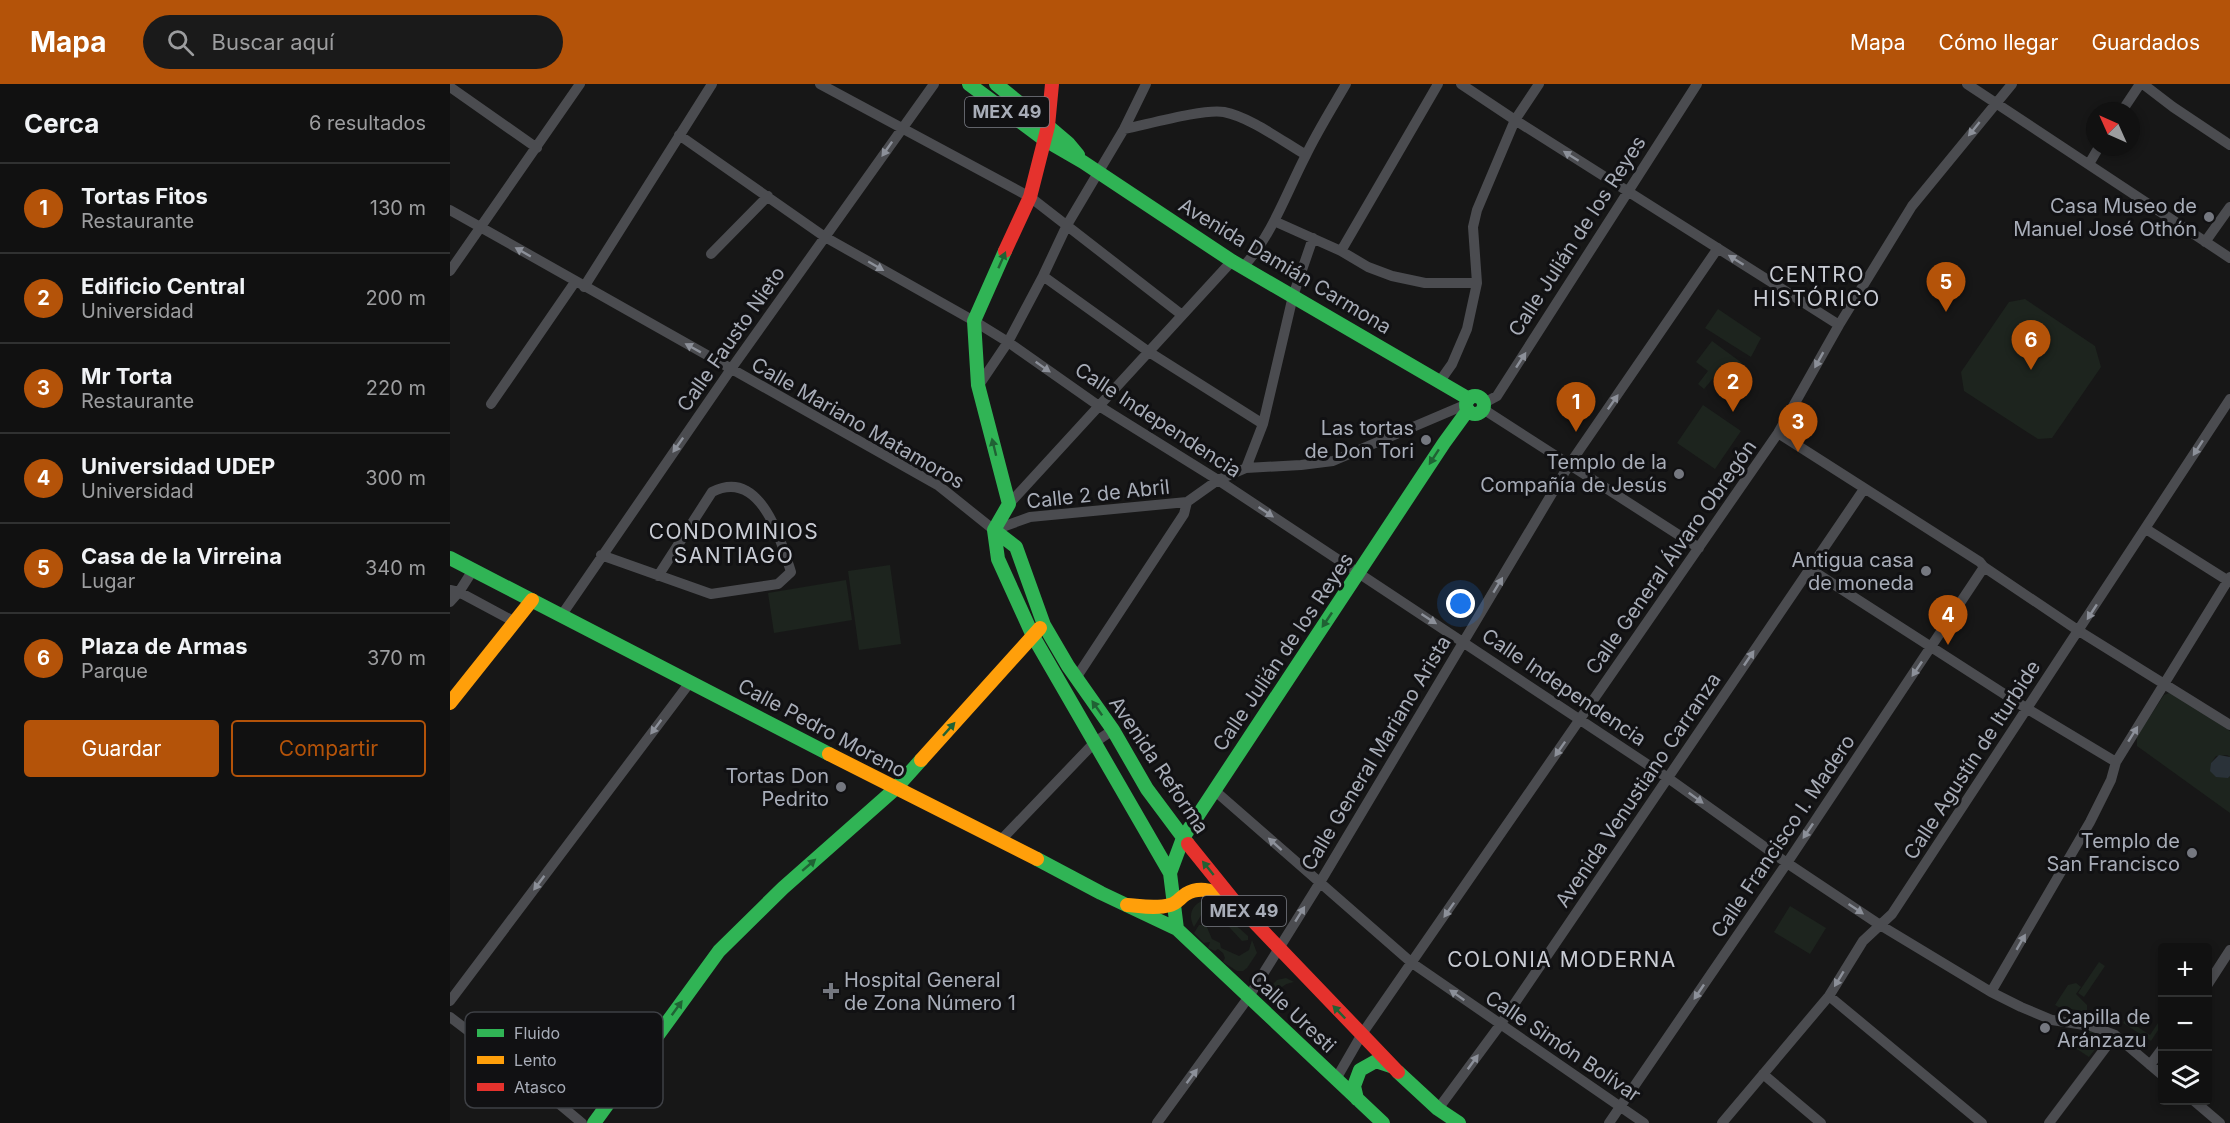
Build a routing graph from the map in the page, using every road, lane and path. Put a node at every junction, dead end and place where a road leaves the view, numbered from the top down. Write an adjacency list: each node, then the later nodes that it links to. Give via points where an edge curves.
1 (580, 84): 26 (street)
2 (712, 84): 24 (street)
3 (820, 84): 21 (street)
4 (934, 84): 21 (street, Calle Fausto Nieto)
5 (969, 84): 23 (main road, Avenida Damián Carmona / MEX 49)
6 (996, 84): 23 (main road, Avenida Damián Carmona / MEX 49)
7 (1052, 84): 23 (main road)
8 (1146, 84): 22 (street)
9 (1346, 84): 27 (street)
10 (1438, 84): 43 (street)
11 (1461, 84): 20 (street)
12 (1539, 84): 20 (street)
13 (1697, 84): 31 (street, Calle Julián de los Reyes)
14 (1967, 84): 19 (street)
15 (2012, 84): 19 (street, Calle General Álvaro Obregón)
16 (2142, 84): 18 (street); 25 (street)
17 (450, 87): 26 (street)
18 (2129, 102)
19 (1995, 103): 29 (street); 54 (street, Calle General Álvaro Obregón, one-way to 54, via 1912,206)
20 (1515, 120): 31 (street, one-way to 20); 49 (street, via 1473,227)
21 (901, 129): 33 (street); 39 (street, Calle Fausto Nieto, one-way to 39)
22 (1124, 129): 27 (street, via 1221,111 1238,116); 30 (street)
23 (1047, 133): 30 (main road, Avenida Damián Carmona / MEX 49, via 1068,143); 33 (main road)
24 (679, 135): 32 (street, Calle Independencia); 50 (street)
25 (2230, 145)
26 (537, 148): 38 (street)
27 (1306, 155): 36 (street)
28 (2094, 156): 29 (street)
29 (2089, 164): 41 (street)
30 (1097, 172): 37 (street); 46 (main road, Avenida Damián Carmona / MEX 49)
31 (1629, 192): 42 (street); 64 (street, Calle Julián de los Reyes, one-way to 31, via 1497,396)
32 (768, 196): 39 (street, Calle Independencia); 44 (street)
33 (1030, 197): 37 (street); 53 (main road, one-way to 33)
34 (2230, 207): 41 (street)
35 (450, 210): 38 (street, Calle Mariano Matamoros)
36 (1274, 221): 40 (street); 46 (street, via 1256,252)
37 (1067, 225): 48 (street); 52 (street)
38 (480, 227): 47 (street); 50 (street, Calle Mariano Matamoros, one-way to 38)
39 (825, 237): 53 (street, Calle Independencia, one-way to 53); 57 (street, Calle Fausto Nieto)
40 (1313, 238): 43 (street); 51 (street)
41 (2205, 242): 45 (street)
42 (1718, 249): 54 (street, one-way to 42); 67 (street, Calle General Mariano Arista, one-way to 42)
43 (1341, 251): 49 (street, via 1392,276 1425,283)
44 (711, 254)
45 (2230, 258)
46 (1238, 264): 51 (main road, Avenida Damián Carmona / MEX 49); 52 (street)
47 (450, 271)
48 (1043, 276): 55 (street); 56 (street)
49 (1477, 283): 58 (street, via 1467,329)
50 (579, 284): 57 (street, Calle Mariano Matamoros, one-way to 50); 61 (street)
51 (1293, 296): 58 (main road, Avenida Damián Carmona / MEX 49); 65 (street)
52 (1182, 315): 56 (street)
53 (974, 321): 55 (street, Calle Independencia); 59 (main road)
54 (1839, 325): 66 (street, Calle General Álvaro Obregón, one-way to 66)
55 (1008, 342): 59 (street); 63 (street, Calle Independencia, one-way to 63)
56 (1149, 352): 63 (street); 65 (street)
57 (731, 369): 74 (street, Calle Mariano Matamoros, via 939,486); 76 (street, Calle Fausto Nieto, one-way to 76)
58 (1440, 381): 62 (main road, Avenida Damián Carmona / MEX 49)
59 (978, 385): 72 (main road, one-way to 59)
60 (2230, 399): 73 (street, Calle Agustín de Iturbide, one-way to 73)
61 (491, 404)
62 (1468, 404): 64 (main road, via 1477,413); 68 (street, via 1333,461); 81 (main road, Calle Julián de los Reyes, one-way to 81)
63 (1099, 406): 69 (street, Calle Independencia); 72 (street)
64 (1483, 406): 67 (street)
65 (1263, 424): 68 (street)
66 (1778, 433): 70 (street); 75 (street, Calle General Álvaro Obregón)
67 (1569, 465): 75 (street); 92 (street, Calle General Mariano Arista, one-way to 67)
68 (1246, 468): 69 (street, Calle 2 de Abril)
69 (1218, 480): 71 (street, Calle 2 de Abril); 81 (street, Calle Independencia, one-way to 81)
70 (1864, 489): 78 (street); 80 (street, Avenida Venustiano Carranza)
71 (1187, 502): 74 (street, Calle 2 de Abril, via 1030,517); 94 (street, via 1184,514)
72 (1009, 504): 74 (main road)
73 (2146, 529): 83 (street); 90 (street, Calle Agustín de Iturbide, one-way to 90)
74 (994, 530): 89 (main road, Avenida Reforma, via 1016,547); 91 (main road, Avenida Reforma, via 998,559)
75 (1699, 548): 99 (street, Calle General Álvaro Obregón)
76 (601, 555): 82 (street); 87 (street, Calle Fausto Nieto)
77 (450, 558): 79 (main road, Calle Pedro Moreno)
78 (1984, 567): 90 (street); 93 (street, Calle Francisco I. Madero)
79 (473, 570): 84 (street); 85 (main road, Calle Pedro Moreno)
80 (1810, 570): 93 (street); 104 (street, Avenida Venustiano Carranza, one-way to 80)
81 (1358, 574): 92 (street, Calle Independencia, one-way to 92); 106 (main road, Calle Julián de los Reyes, one-way to 106)
82 (658, 576): 82 (street, via 711,594 778,584 791,572 778,532 754,494 723,486 712,492)
83 (2229, 580): 96 (street)
84 (454, 591): 86 (street); 88 (street)
85 (532, 600): 87 (main road, Calle Pedro Moreno); 88 (main road)
86 (450, 602)
87 (561, 616): 95 (main road, Calle Pedro Moreno)
88 (515, 622): 97 (main road)
89 (1044, 625): 91 (main road); 94 (main road, Avenida Reforma)
90 (2079, 631): 96 (street); 98 (street, Calle Agustín de Iturbide)
91 (1033, 636): 102 (main road, Avenida Reforma); 105 (main road, one-way to 91)
92 (1464, 642): 99 (street, Calle Independencia); 111 (street, Calle General Mariano Arista)
93 (1932, 646): 98 (street); 109 (street, Calle Francisco I. Madero, one-way to 109)
94 (1072, 672): 101 (main road, Avenida Reforma / MEX 49, one-way to 94)
95 (691, 681): 105 (main road, Calle Pedro Moreno); 124 (street, one-way to 124)
96 (2165, 684): 100 (street); 103 (street, one-way to 96)
97 (451, 699)
98 (2026, 708): 103 (street); 115 (street, Calle Agustín de Iturbide, via 1892,914)
99 (1580, 720): 104 (street, Calle Independencia); 119 (street, Calle General Álvaro Obregón, one-way to 119)
100 (2230, 725)
101 (1113, 730): 102 (street); 107 (main road, Avenida Reforma / MEX 49, via 1147,789)
102 (1095, 742): 108 (street); 110 (main road, Avenida Reforma)
103 (2116, 762): 121 (street, one-way to 103, via 2090,822)
104 (1668, 778): 109 (street, Calle Independencia, one-way to 109); 126 (street, Avenida Venustiano Carranza)
105 (895, 789): 108 (main road, Calle Pedro Moreno); 128 (main road, one-way to 105, via 719,951 783,888)
106 (1214, 790): 107 (main road, Calle Julián de los Reyes); 111 (street, Calle Simón Bolívar, one-way to 106)
107 (1183, 838): 110 (main road, Calle Julián de los Reyes); 112 (main road, Avenida Reforma / MEX 49, one-way to 107)
108 (1001, 840): 113 (main road, Calle Pedro Moreno)
109 (1787, 863): 115 (street, Calle Independencia, one-way to 115); 139 (street, Calle Francisco I. Madero, one-way to 139)
110 (1170, 873): 114 (main road, Calle Julián de los Reyes)
111 (1318, 884): 117 (street, Calle General Mariano Arista, one-way to 111); 119 (street, Calle Simón Bolívar)
112 (1234, 901): 114 (main road, via 1198,888); 117 (main road, Avenida Reforma / MEX 49)
113 (1127, 905): 114 (main road); 116 (main road, Calle Pedro Moreno)
114 (1173, 905): 116 (main road, Calle Julián de los Reyes)
115 (1880, 925): 121 (street, Calle Independencia); 122 (street, Calle Agustín de Iturbide, one-way to 122, via 1863,941)
116 (1177, 928): 123 (main road, Calle Uresti)
117 (1278, 948): 123 (street, Calle General Mariano Arista); 129 (main road, Avenida Reforma / MEX 49, one-way to 117)
118 (2230, 950): 120 (street)
119 (1412, 963): 126 (street, Calle Simón Bolívar, one-way to 119); 129 (street, Calle General Álvaro Obregón)
120 (2212, 978)
121 (1992, 992): 130 (street, Calle Independencia, via 2052,1020 2091,1026)
122 (1829, 996): 135 (street, Calle Agustín de Iturbide); 153 (street)
123 (1248, 998): 136 (main road, Calle Uresti); 145 (street, Calle General Mariano Arista, one-way to 123)
124 (450, 1001)
125 (450, 1017): 127 (street)
126 (1500, 1025): 139 (street, Calle Simón Bolívar); 142 (street, Avenida Venustiano Carranza, one-way to 126)
127 (465, 1028)
128 (663, 1028)
129 (1362, 1034): 133 (main road, Avenida Reforma / MEX 49); 136 (street, Calle General Álvaro Obregón)
130 (2115, 1035): 132 (street, Calle Independencia); 154 (street)
131 (2162, 1051): 132 (street)
132 (2151, 1065): 134 (street, Calle Independencia)
133 (1392, 1066): 137 (main road, via 1376,1061 1361,1068 1354,1083); 142 (main road, Avenida Reforma / MEX 49)
134 (2158, 1071)
135 (1763, 1074): 151 (street, Calle Agustín de Iturbide); 152 (street)
136 (1336, 1078): 137 (main road, Calle Uresti)
137 (1358, 1099): 146 (main road, Calle Uresti)
138 (2198, 1105): 155 (street)
139 (1620, 1106): 149 (street, Calle Francisco I. Madero); 150 (street, Calle Simón Bolívar)
140 (564, 1108): 143 (street)
141 (605, 1108): 144 (main road, one-way to 141)
142 (1438, 1109): 147 (main road); 148 (main road, Avenida Reforma / MEX 49)
143 (582, 1123)
144 (594, 1123)
145 (1157, 1123)
146 (1383, 1123)
147 (1448, 1123)
148 (1459, 1123)
149 (1609, 1123)
150 (1644, 1123)
151 (1722, 1123)
152 (1821, 1123)
153 (1982, 1123)
154 (2049, 1123)
155 (2220, 1123)

